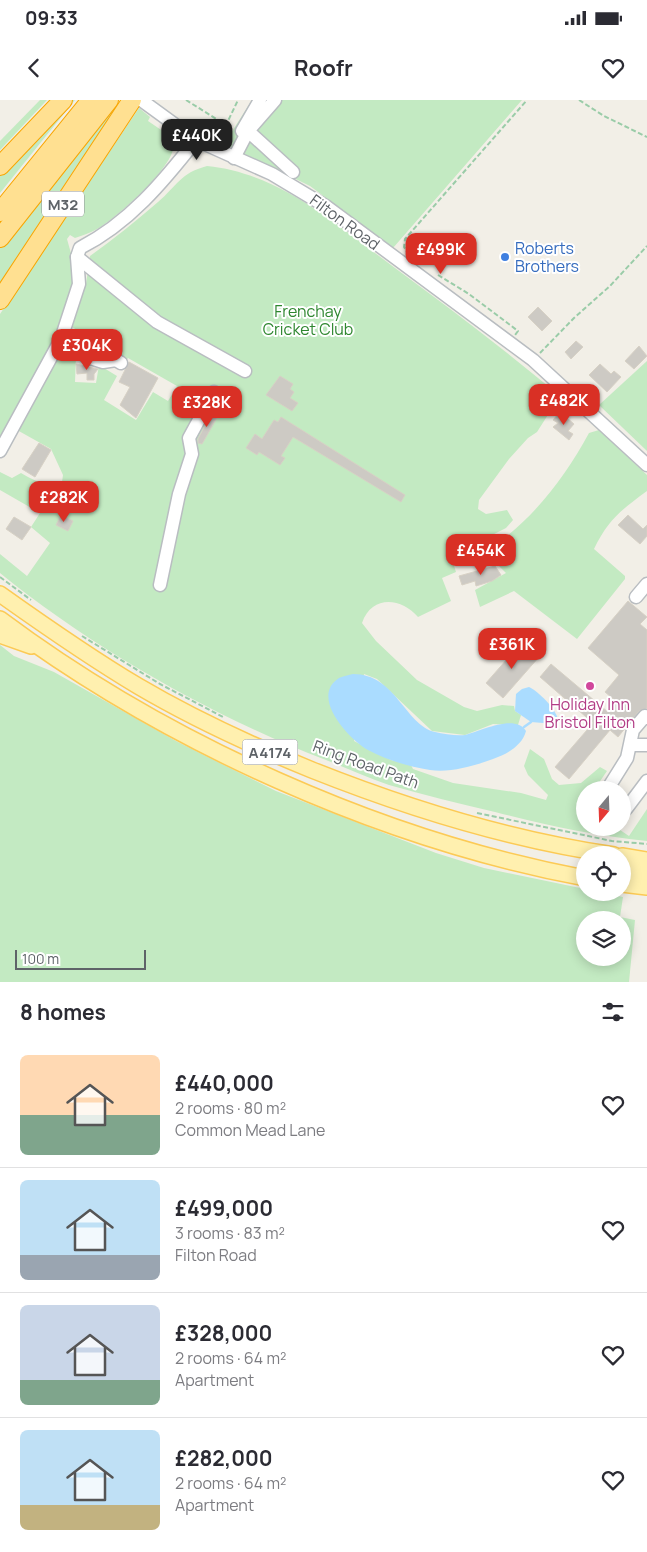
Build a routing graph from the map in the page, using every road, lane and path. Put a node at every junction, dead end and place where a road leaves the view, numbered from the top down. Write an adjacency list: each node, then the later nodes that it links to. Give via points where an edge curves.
1 (63, 100): 18 (highway)
2 (91, 100): 20 (highway, M32)
3 (109, 100): 21 (highway, M32)
4 (142, 100): 15 (street, Filton Road)
5 (186, 100): 12 (path)
6 (238, 100): 12 (path)
7 (260, 100): 17 (street)
8 (275, 100): 13 (street)
9 (527, 100): 23 (path, via 405,239 404,247)
10 (579, 100): 14 (path)
11 (129, 104): 26 (highway, M32)
12 (226, 124): 16 (path)
13 (248, 132): 17 (street); 19 (street)
14 (647, 137)
15 (196, 140): 16 (street, Filton Road); 24 (street, via 143,202 108,232 80,248)
16 (214, 149): 17 (street, Filton Road)
17 (232, 157): 28 (street, Filton Road, via 289,183 327,207)
18 (0, 166)
19 (293, 172)
20 (0, 212)
21 (0, 238)
22 (647, 246): 29 (path)
23 (410, 255)
24 (77, 257): 27 (street, via 79,284); 31 (street, via 158,322)
25 (438, 275): 28 (path, via 469,294 518,332)
26 (0, 300)
27 (61, 339): 30 (street, via 87,357); 33 (street)
28 (510, 342): 29 (street, Filton Road)
29 (534, 360): 34 (street, Filton Road)
30 (121, 363)
31 (245, 371)
32 (214, 392): 38 (street, via 189,438 192,454 179,494)
33 (0, 451)
34 (647, 465)
35 (0, 577): 41 (path)
36 (0, 581): 42 (path)
37 (647, 584): 40 (street)
38 (160, 585)
39 (0, 594): 59 (main road, A4174, via 139,687 202,722 286,759 406,806 482,828)
40 (636, 597)
41 (32, 601)
42 (31, 604)
43 (0, 619): 47 (main road, A4174)
44 (80, 634): 50 (path, via 160,684)
45 (0, 635): 47 (main road, A4174)
46 (79, 638): 49 (path, via 159,688)
47 (44, 650): 69 (main road, A4174, via 126,702 181,732 361,814 474,853)
48 (647, 718): 51 (street, via 645,716 633,730)
49 (222, 720)
50 (231, 721)
51 (631, 745): 52 (street); 53 (street)
52 (647, 745)
53 (613, 781)
54 (647, 781): 55 (street)
55 (631, 802)
56 (477, 813): 60 (path)
57 (476, 816): 58 (path)
58 (504, 823)
59 (566, 842): 61 (main road, A4174); 62 (path); 63 (main road, A4174)
60 (647, 844)
61 (581, 846)
62 (647, 848)
63 (576, 850)
64 (631, 853): 65 (street)
65 (647, 853)
66 (631, 857): 67 (main road)
67 (647, 860)
68 (631, 875): 71 (main road)
69 (576, 876)
70 (631, 884): 71 (main road)
71 (646, 884)

